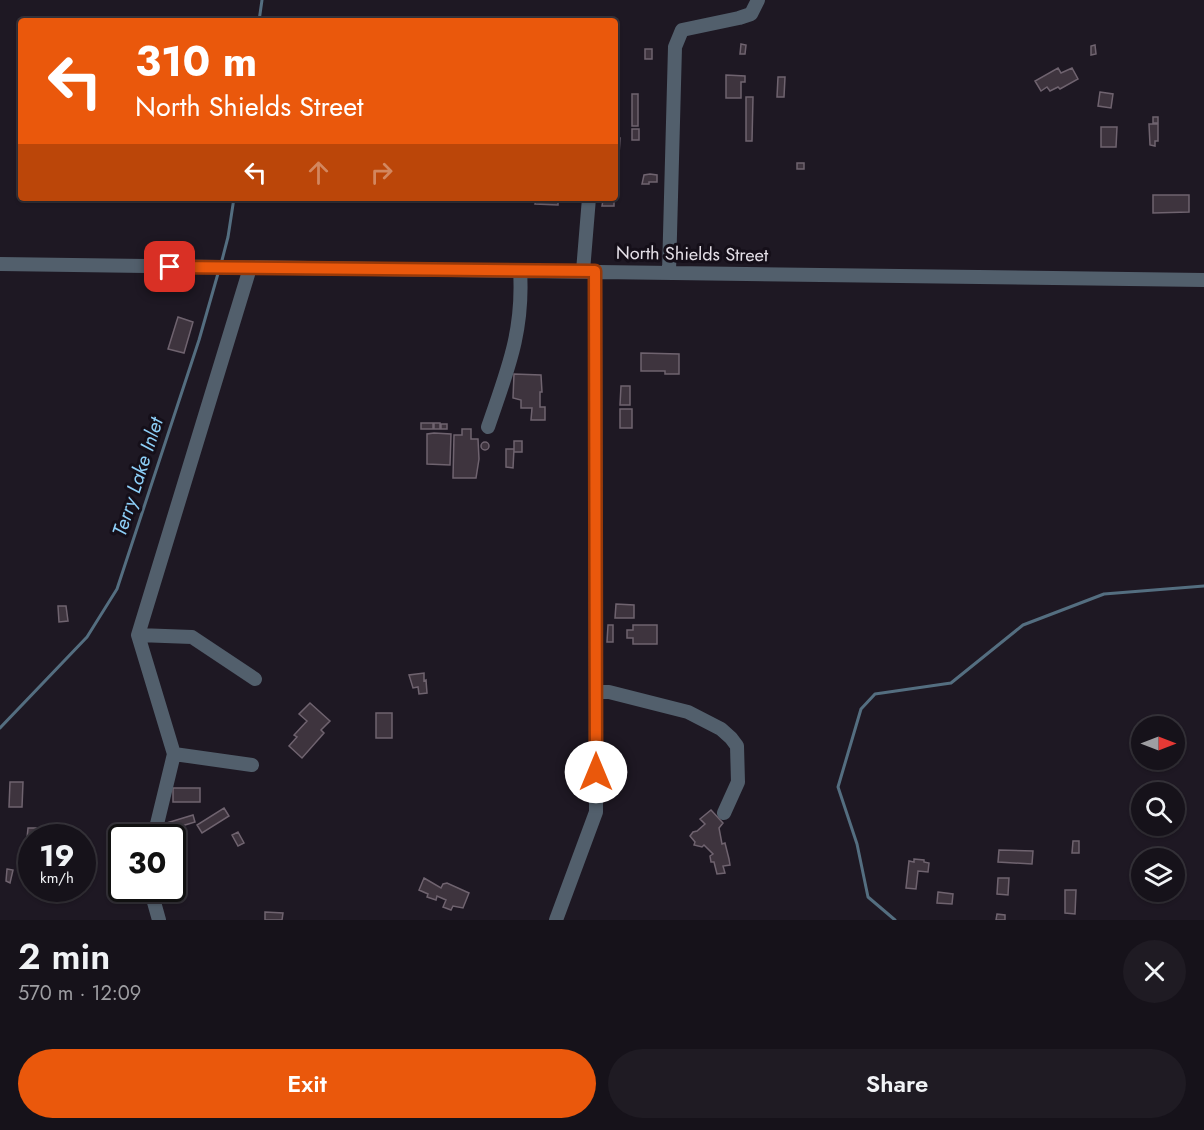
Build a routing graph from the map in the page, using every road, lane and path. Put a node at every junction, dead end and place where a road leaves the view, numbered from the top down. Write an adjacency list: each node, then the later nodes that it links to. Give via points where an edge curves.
1 (758, 0): 7 (street, via 751,14 682,30 675,47)
2 (589, 201): 6 (street)
3 (0, 264): 4 (street, North Shields Street)
4 (250, 268): 5 (street, North Shields Street); 10 (street)
5 (520, 270): 6 (street, North Shields Street); 9 (street, via 522,291 516,345)
6 (589, 271): 7 (street, North Shields Street); 12 (street)
7 (669, 272): 8 (street, North Shields Street)
8 (1204, 280)
9 (488, 427)
10 (138, 635): 11 (street, via 192,637); 13 (street)
11 (255, 679)
12 (596, 692): 15 (street, via 688,712 731,738 737,746 738,782); 19 (street, via 596,812)
13 (174, 754): 14 (street); 16 (street)
14 (252, 765)
15 (724, 813)
16 (157, 824)
17 (154, 902): 18 (street)
18 (159, 920)
19 (556, 920)

